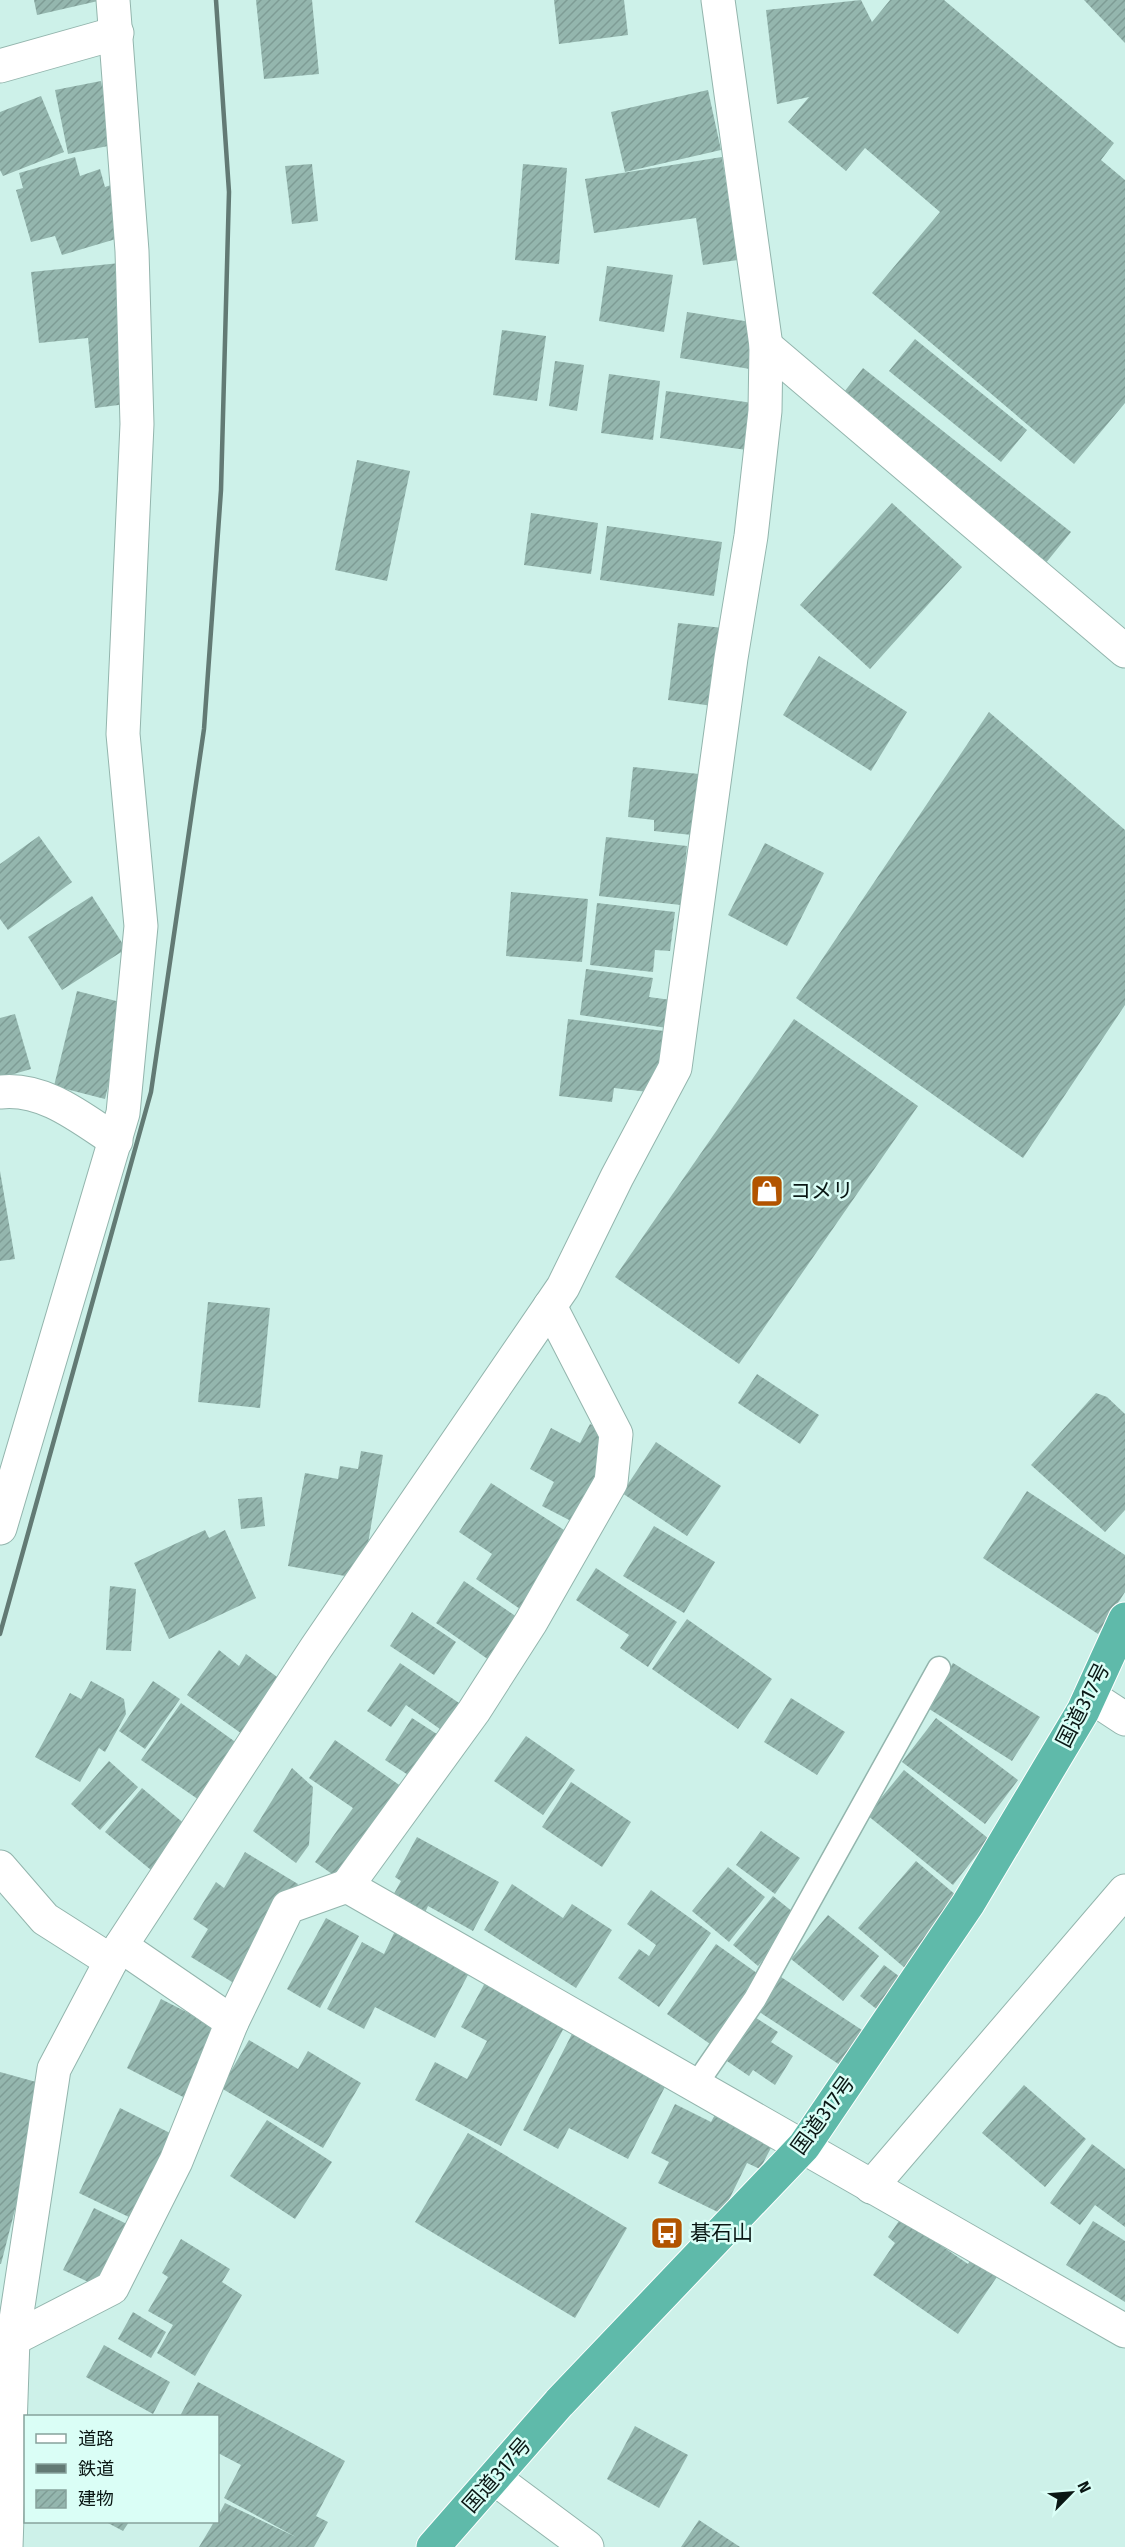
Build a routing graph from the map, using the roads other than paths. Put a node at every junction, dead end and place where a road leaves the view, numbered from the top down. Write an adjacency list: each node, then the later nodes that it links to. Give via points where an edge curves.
1 (113, 0): 3 (street)
2 (718, 0): 5 (street)
3 (117, 33): 4 (street); 8 (street, via 132,251 137,424 123,734 141,926 123,1113)
4 (0, 66)
5 (766, 346): 6 (street); 9 (street, via 765,411 751,536 730,658 675,1068)
6 (1125, 651)
7 (0, 1092): 8 (street, via 52,1100)
8 (116, 1141): 10 (street)
9 (550, 1306): 16 (street, via 616,1434 610,1482 531,1622 480,1701); 18 (street, via 316,1648)
10 (0, 1528)
11 (1125, 1619): 13 (highway, 国道317号)
12 (939, 1668): 20 (lane, via 755,1999)
13 (1090, 1696): 14 (street); 21 (highway, 国道317号, via 968,1904)
14 (1125, 1719)
15 (0, 1867): 18 (street, via 45,1919)
16 (347, 1886): 19 (street, via 288,1907); 20 (street)
17 (1125, 1891): 22 (street)
18 (116, 1953): 19 (street); 24 (street, via 54,2069)
19 (232, 2022): 24 (street, via 176,2161 112,2288)
20 (695, 2086): 21 (street)
21 (804, 2146): 22 (street); 25 (highway, 国道317号, via 559,2403)
22 (871, 2187): 23 (street)
23 (1125, 2331)
24 (13, 2339): 26 (street)
25 (494, 2478): 27 (highway, 国道317号); 28 (street)
26 (6, 2547)
27 (434, 2547)
28 (587, 2547)

